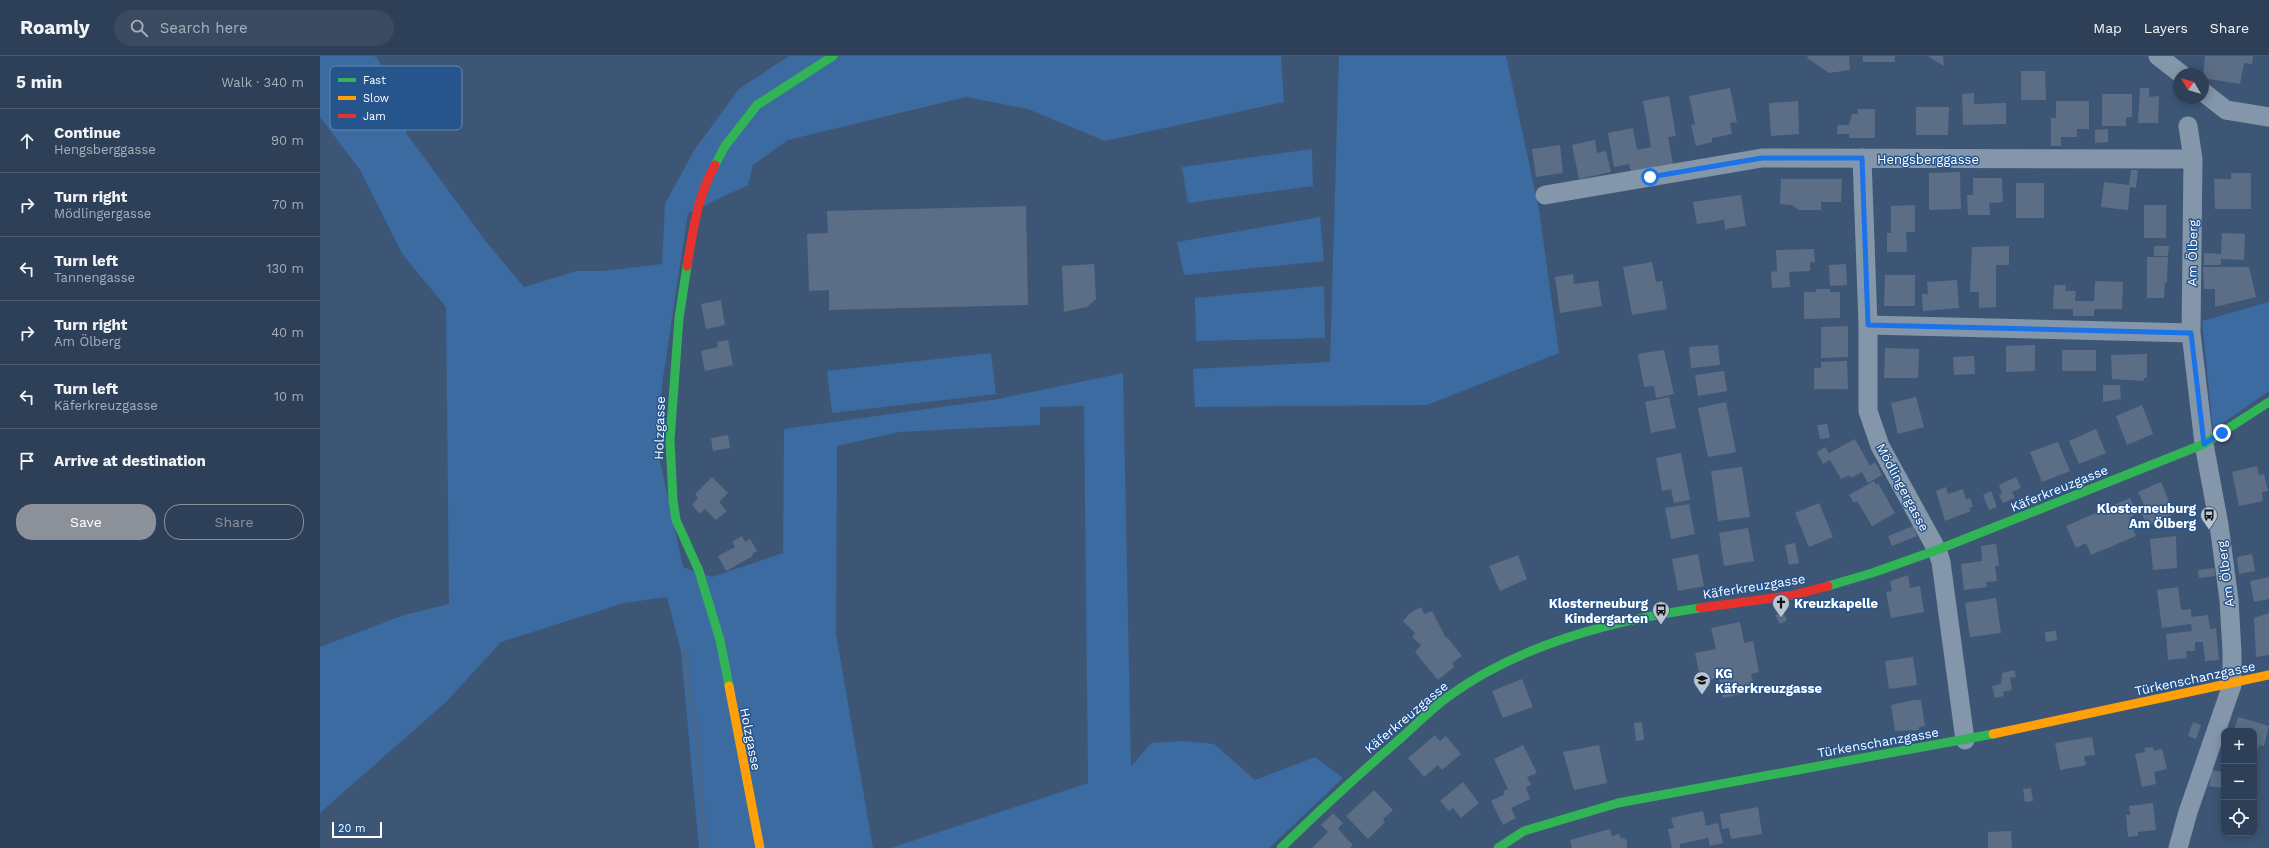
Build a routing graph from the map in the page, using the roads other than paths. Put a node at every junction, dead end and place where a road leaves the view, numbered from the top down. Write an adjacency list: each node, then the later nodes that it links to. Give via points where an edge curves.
1 (833, 56): 18 (street, Holzgasse, via 757,105 725,146 707,179 695,214 679,318 670,440 674,507 682,536 699,571 720,640)
2 (2158, 56): 3 (street)
3 (2173, 68)
4 (2209, 97): 5 (street, via 2226,110)
5 (2269, 117)
6 (2188, 126): 8 (street, Am Ölberg)
7 (1862, 158): 8 (street, Hengsberggasse); 9 (street, Hengsberggasse, via 1762,158); 10 (street, Mödlingergasse)
8 (2193, 159): 11 (street, Am Ölberg)
9 (1545, 195)
10 (1868, 325): 11 (street); 14 (street, Mödlingergasse, via 1868,411 1880,446)
11 (2191, 333): 13 (street, Am Ölberg)
12 (2269, 402): 13 (street, Käferkreuzgasse)
13 (2204, 444): 14 (street, Käferkreuzgasse); 16 (street, Am Ölberg, via 2230,600)
14 (1937, 550): 17 (street, Mödlingergasse); 19 (street, Käferkreuzgasse, via 1872,573 1794,595 1658,614 1578,633 1503,664 1449,696 1343,788)
15 (2269, 675): 16 (street, Türkenschanzgasse)
16 (2232, 685): 17 (street, Türkenschanzgasse); 21 (street, Am Ölberg)
17 (1965, 740): 20 (street, Türkenschanzgasse, via 1618,802 1524,830)
18 (760, 848)
19 (1281, 848)
20 (1498, 848)
21 (2178, 848)

